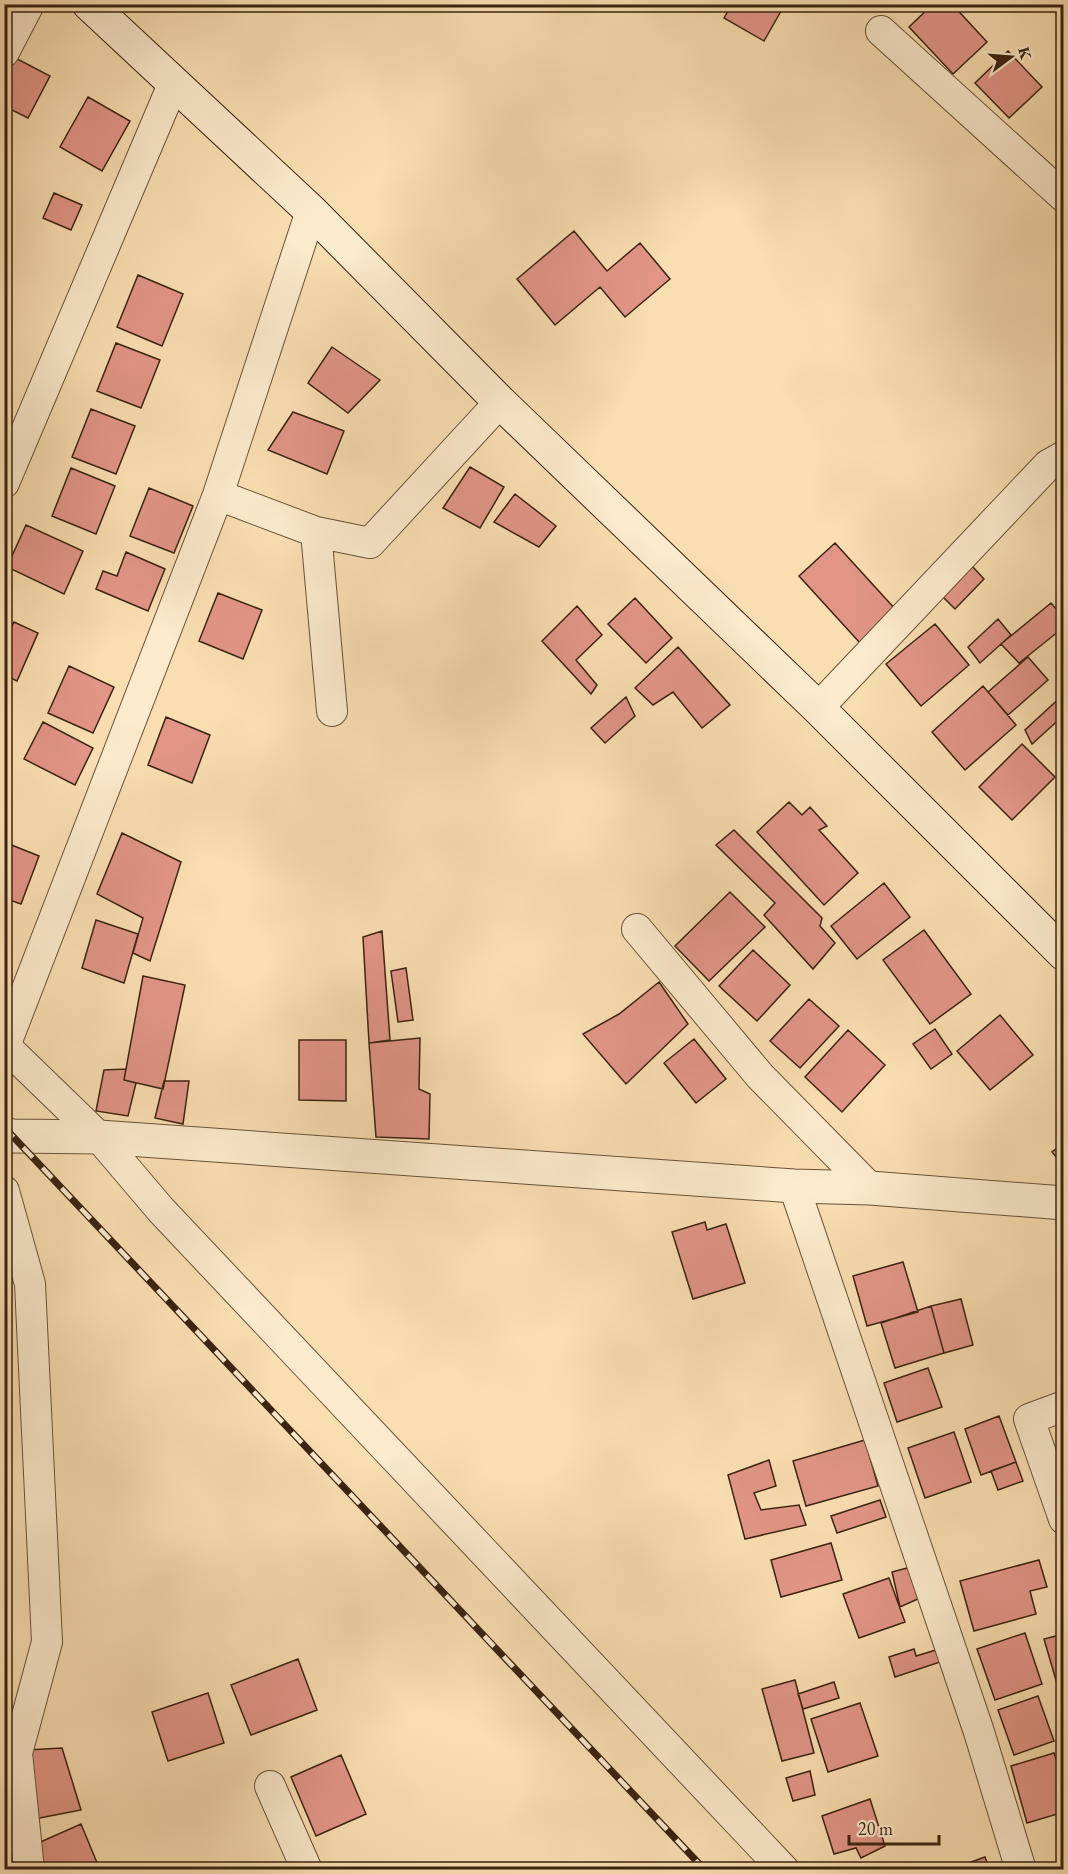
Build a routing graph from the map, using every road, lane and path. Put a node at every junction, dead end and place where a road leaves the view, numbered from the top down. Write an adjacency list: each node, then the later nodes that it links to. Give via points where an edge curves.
1 (29, 4): 4 (street)
2 (89, 4): 5 (main road)
3 (881, 31): 6 (street)
4 (4, 52)
5 (174, 82): 7 (main road); 10 (street)
6 (1064, 197)
7 (311, 211): 8 (main road); 11 (street)
8 (500, 402): 12 (street, via 370,543); 13 (main road)
9 (1064, 456): 13 (street, via 1048,465)
10 (4, 483)
11 (218, 495): 12 (street); 17 (street)
12 (316, 532): 14 (street)
13 (818, 708): 16 (main road)
14 (332, 711)
15 (637, 929): 21 (street, via 760,1076)
16 (1064, 954)
17 (5, 1046): 18 (street)
18 (99, 1137): 19 (main road); 20 (main road); 30 (street, via 169,1219)
19 (7, 1138)
20 (794, 1186): 21 (main road); 31 (street, via 979,1732)
21 (870, 1188): 23 (main road)
22 (4, 1191): 26 (street, via 30,1284 47,1642)
23 (1064, 1203)
24 (1064, 1406): 25 (street, via 1029,1419)
25 (1064, 1519)
26 (12, 1744): 28 (street, via 17,1753)
27 (270, 1786): 29 (street)
28 (28, 1869)
29 (307, 1869)
30 (784, 1869)
31 (1021, 1869)

